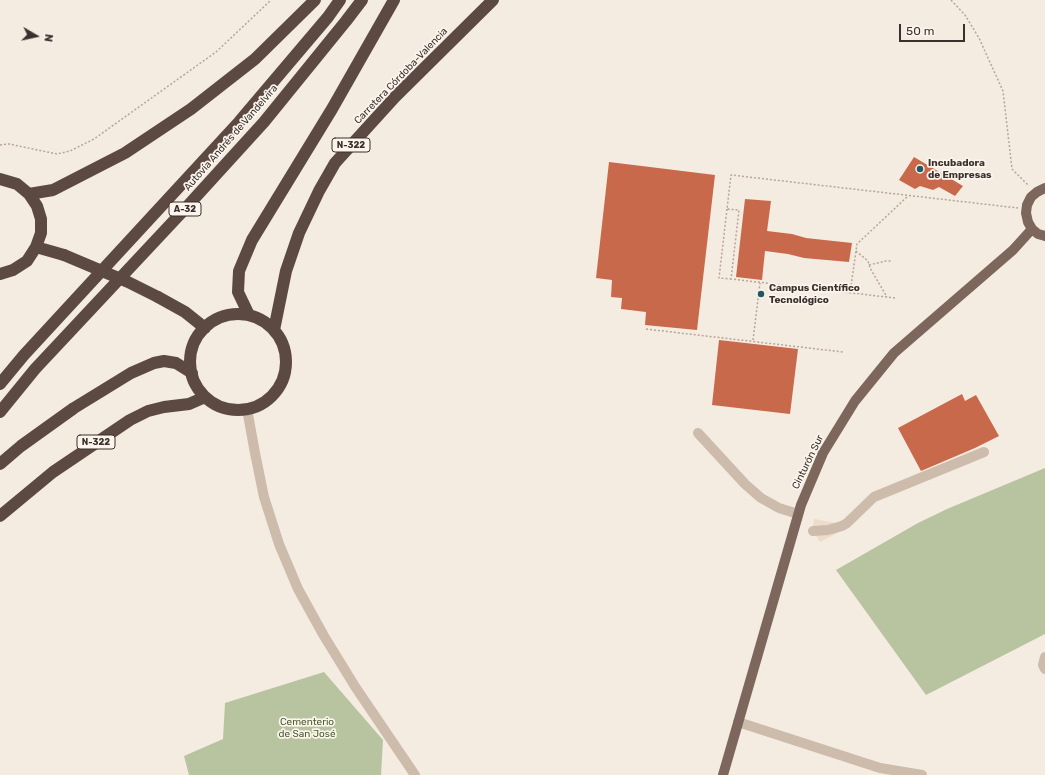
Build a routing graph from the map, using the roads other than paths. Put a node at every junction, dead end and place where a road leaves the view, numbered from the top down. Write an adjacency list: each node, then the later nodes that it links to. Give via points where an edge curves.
1 (315, 0): 8 (highway, via 255,59 191,109 125,153 53,190)
2 (340, 0): 17 (highway, Autovía Andrés de Vandelvira / A-32, via 239,122)
3 (362, 0): 20 (highway, Autovía Andrés de Vandelvira / A-32, via 264,122 35,369)
4 (394, 0): 13 (highway, via 332,109 252,240 239,271 238,292)
5 (494, 0): 15 (highway, Carretera Córdoba-Valencia / N-322, via 395,97 336,162 299,233 286,271)
6 (0, 179): 8 (highway, via 17,184)
7 (1041, 190): 9 (main road, via 1031,197 1026,209)
8 (29, 194): 11 (highway, via 37,206 41,219 41,233)
9 (1032, 229): 10 (main road); 24 (main road, Cinturón Sur, via 1013,250 894,353 855,401 823,453)
10 (1045, 236)
11 (36, 247): 12 (highway, via 27,261 13,270); 14 (highway, bridge, via 64,255 128,282 185,312)
12 (0, 274)
13 (249, 315): 14 (highway, via 225,316); 15 (highway, via 258,318)
14 (205, 328): 16 (highway, via 192,349)
15 (274, 330): 19 (highway, via 285,352 284,377 270,398)
16 (192, 373): 18 (highway); 23 (highway, via 176,363 164,361 130,372 74,408)
17 (0, 384)
18 (205, 397): 19 (highway, via 225,408); 25 (highway, N-322, via 189,404 148,411 130,420 53,472)
19 (247, 409): 30 (street, via 264,497 279,544 298,589 356,688)
20 (0, 412)
21 (698, 433): 24 (street, via 761,498 779,508)
22 (984, 452): 26 (street, via 874,497 842,526)
23 (0, 464)
24 (798, 514): 29 (main road, Cinturón Sur)
25 (0, 516)
26 (813, 531)
27 (1045, 657): 28 (street)
28 (1045, 669)
29 (738, 722): 31 (main road, Cinturón Sur); 32 (street, via 880,768)
30 (415, 775)
31 (723, 775)
32 (922, 775)

